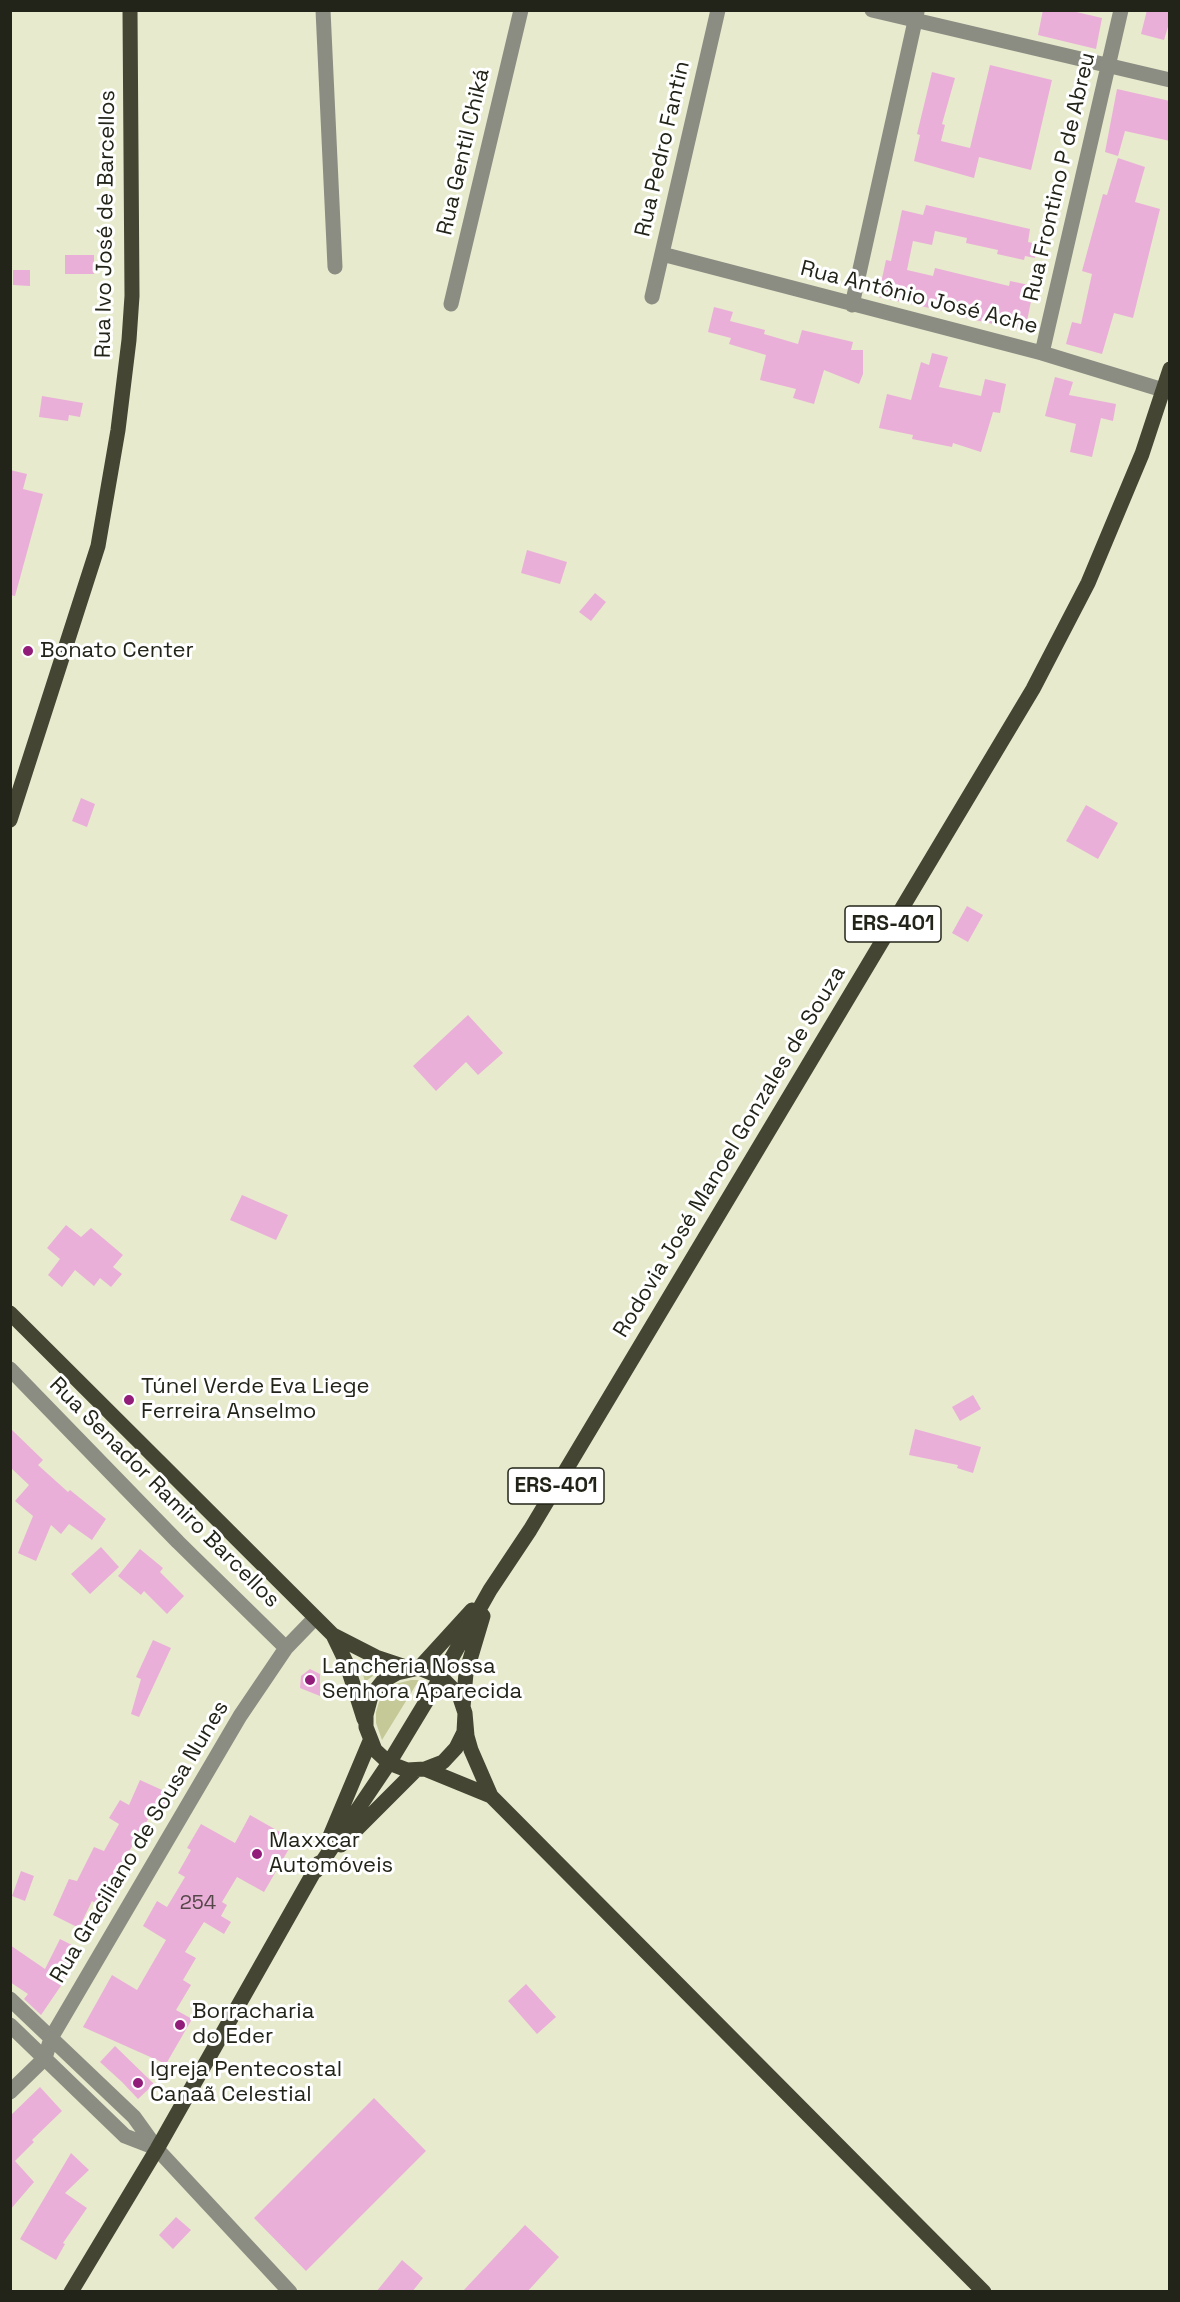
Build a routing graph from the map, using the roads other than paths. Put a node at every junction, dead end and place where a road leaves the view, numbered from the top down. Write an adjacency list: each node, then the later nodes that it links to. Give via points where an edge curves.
1 (130, 10): 18 (main road, Rua Ivo José de Barcellos, via 132,296 118,430 98,546)
2 (323, 10): 11 (street)
3 (521, 10): 13 (street, Rua Gentil Chiká)
4 (718, 10): 10 (street, Rua Pedro Fantin)
5 (872, 10): 7 (street)
6 (1120, 10): 8 (street, Rua Frontino P de Abreu)
7 (916, 15): 8 (street); 14 (street)
8 (1108, 67): 9 (street); 15 (street, Rua Frontino P de Abreu)
9 (1170, 80)
10 (662, 254): 12 (street, Rua Pedro Fantin); 14 (street, Rua Antônio José Ache)
11 (335, 267)
12 (652, 297)
13 (451, 304)
14 (852, 305): 15 (street, Rua Antônio José Ache)
15 (1042, 352): 17 (street, Rua Antônio José Ache)
16 (1170, 369): 17 (main road, Rodovia José Manoel Gonzales de Souza / ERS-401)
17 (1163, 390): 21 (main road, Rodovia José Manoel Gonzales de Souza / ERS-401, via 1142,454 1088,583 1033,689 530,1530)
18 (10, 820)
19 (10, 1313): 22 (main road, Rua Senador Ramiro Barcellos)
20 (10, 1369): 24 (street, Rua Senador Ramiro Barcellos)
21 (490, 1590): 25 (main road); 26 (main road, Rodovia José Manoel Gonzales de Souza / ERS-401); 27 (main road, via 466,1673)
22 (315, 1618): 23 (main road, Rua Senador Ramiro Barcellos); 24 (street, Rua Graciliano de Sousa Nunes)
23 (333, 1635): 25 (main road, Rua Senador Ramiro Barcellos, via 376,1657); 28 (main road, Rua Senador Ramiro Barcellos, via 346,1662)
24 (286, 1648): 35 (street, Rua Graciliano de Sousa Nunes, via 240,1716)
25 (415, 1669): 26 (main road, Rua Senador Ramiro Barcellos); 28 (main road, via 397,1673 373,1691 366,1715)
26 (441, 1677): 27 (main road, via 459,1695); 29 (main road, Rodovia José Manoel Gonzales de Souza / ERS-401)
27 (464, 1710): 30 (main road, via 464,1732 456,1749 443,1762); 31 (main road, via 471,1749)
28 (368, 1734): 29 (main road, via 375,1750); 32 (main road)
29 (389, 1763): 30 (main road); 32 (main road, Rodovia José Manoel Gonzales de Souza / ERS-401)
30 (421, 1770): 31 (main road); 32 (main road)
31 (491, 1796): 41 (main road)
32 (316, 1871): 38 (main road, ERS-401)
33 (10, 1999): 35 (street)
34 (10, 2025): 36 (street)
35 (51, 2038): 36 (street, Rua Graciliano de Sousa Nunes); 38 (street, via 134,2117)
36 (45, 2058): 37 (street, Rua Graciliano de Sousa Nunes); 38 (street, via 125,2136)
37 (10, 2092)
38 (157, 2149): 39 (main road, ERS-401); 40 (street)
39 (71, 2292)
40 (290, 2292)
41 (984, 2292)

